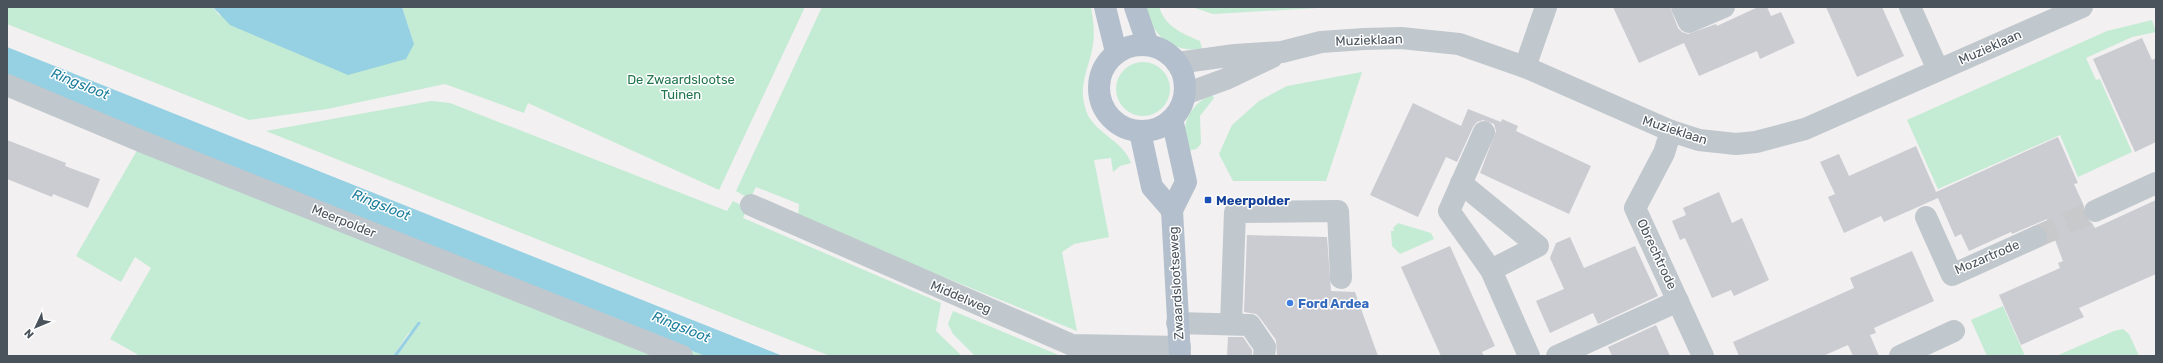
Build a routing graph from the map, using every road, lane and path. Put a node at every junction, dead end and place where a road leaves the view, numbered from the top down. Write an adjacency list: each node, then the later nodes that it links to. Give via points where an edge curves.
1 (1105, 7): 9 (main road)
2 (1135, 7): 8 (main road)
3 (1546, 7): 12 (street)
4 (1682, 7): 5 (street, via 1689,22)
5 (1724, 7)
6 (1910, 7): 13 (street)
7 (2082, 7): 13 (street, Muzieklaan)
8 (1148, 45): 9 (main road, via 1126,47); 11 (main road, via 1169,54)
9 (1116, 52): 17 (main road, via 1101,71 1098,94 1108,116 1117,124)
10 (1282, 52): 11 (street, Muzieklaan); 12 (street, Muzieklaan, via 1321,42 1401,38 1459,44); 15 (street, Muzieklaan)
11 (1177, 63): 15 (main road, via 1182,73)
12 (1525, 67): 19 (street, Muzieklaan)
13 (1938, 70): 19 (street, Muzieklaan, via 1805,129 1756,142 1718,143)
14 (7, 85): 34 (street, Meerpolder)
15 (1185, 94): 16 (main road, via 1178,112)
16 (1172, 119): 17 (main road, via 1157,129); 23 (main road, Zwaardslootseweg, via 1186,182)
17 (1140, 132): 23 (main road, Zwaardslootseweg, via 1152,187)
18 (1484, 132): 20 (street)
19 (1671, 132): 29 (street, Obrechtrode, via 1664,153 1635,208)
20 (1461, 183): 27 (street, via 1450,211); 27 (street, via 1538,246)
21 (2156, 183): 24 (street)
22 (751, 205): 33 (street, Middelweg, via 1072,345)
23 (1172, 210): 30 (main road, Zwaardslootseweg)
24 (2095, 211)
25 (1926, 217): 26 (street, Mozartrode, via 1952,275)
26 (2036, 237)
27 (1491, 270): 36 (street)
28 (1341, 278): 31 (street, via 1338,211 1235,212)
29 (1678, 300): 37 (street); 38 (street, Obrechtrode)
30 (1177, 323): 31 (street); 33 (main road, Zwaardslootseweg)
31 (1231, 324): 35 (street, via 1250,325 1265,347)
32 (1954, 331): 39 (street)
33 (1180, 352)
34 (682, 356)
35 (1264, 356)
36 (1529, 356)
37 (1557, 356)
38 (1704, 356)
39 (1900, 356)

